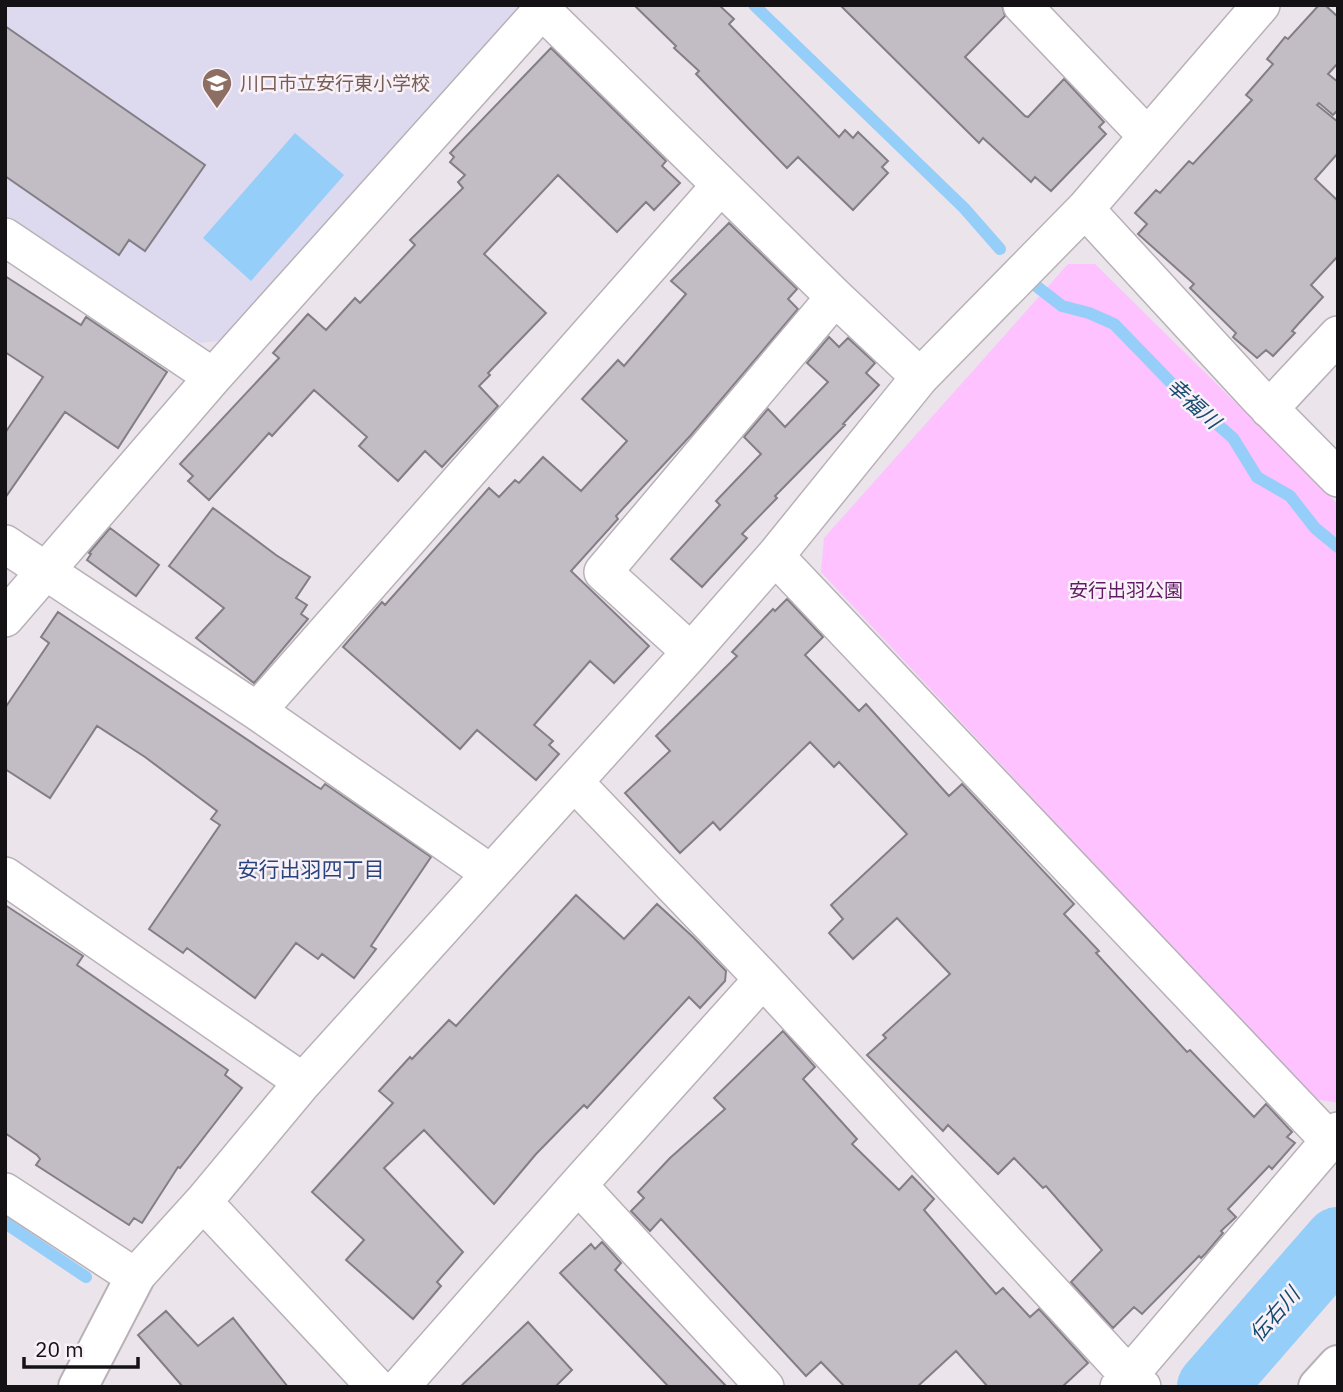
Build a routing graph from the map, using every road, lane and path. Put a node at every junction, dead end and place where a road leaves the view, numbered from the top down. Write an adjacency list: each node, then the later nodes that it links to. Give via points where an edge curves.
1 (1022, 5): 3 (street)
2 (1261, 5): 3 (street)
3 (1147, 136): 5 (street)
4 (720, 186): 7 (street); 9 (street, via 542,10); 18 (street)
5 (1085, 209): 10 (street); 11 (street)
6 (5, 237): 9 (street)
7 (835, 298): 10 (street); 17 (street, via 603,572)
8 (1338, 335): 11 (street)
9 (213, 377): 15 (street)
10 (920, 377): 14 (street)
11 (1269, 409): 12 (street)
12 (1338, 478)
13 (5, 544): 15 (street)
14 (775, 556): 17 (street); 24 (street)
15 (46, 572): 16 (street); 18 (street)
16 (5, 618)
17 (691, 652): 19 (street)
18 (257, 711): 20 (street)
19 (575, 783): 20 (street); 22 (street)
20 (490, 873): 23 (street)
21 (5, 876): 23 (street)
22 (763, 979): 25 (street); 31 (street)
23 (303, 1082): 27 (street)
24 (1333, 1136): 31 (street)
25 (578, 1185): 33 (street); 34 (street)
26 (5, 1192): 28 (street)
27 (203, 1202): 28 (street); 32 (street)
28 (135, 1277): 30 (street)
29 (1338, 1365): 35 (street)
30 (88, 1382)
31 (1130, 1382)
32 (376, 1387)
33 (400, 1387)
34 (765, 1387)
35 (1318, 1387)

